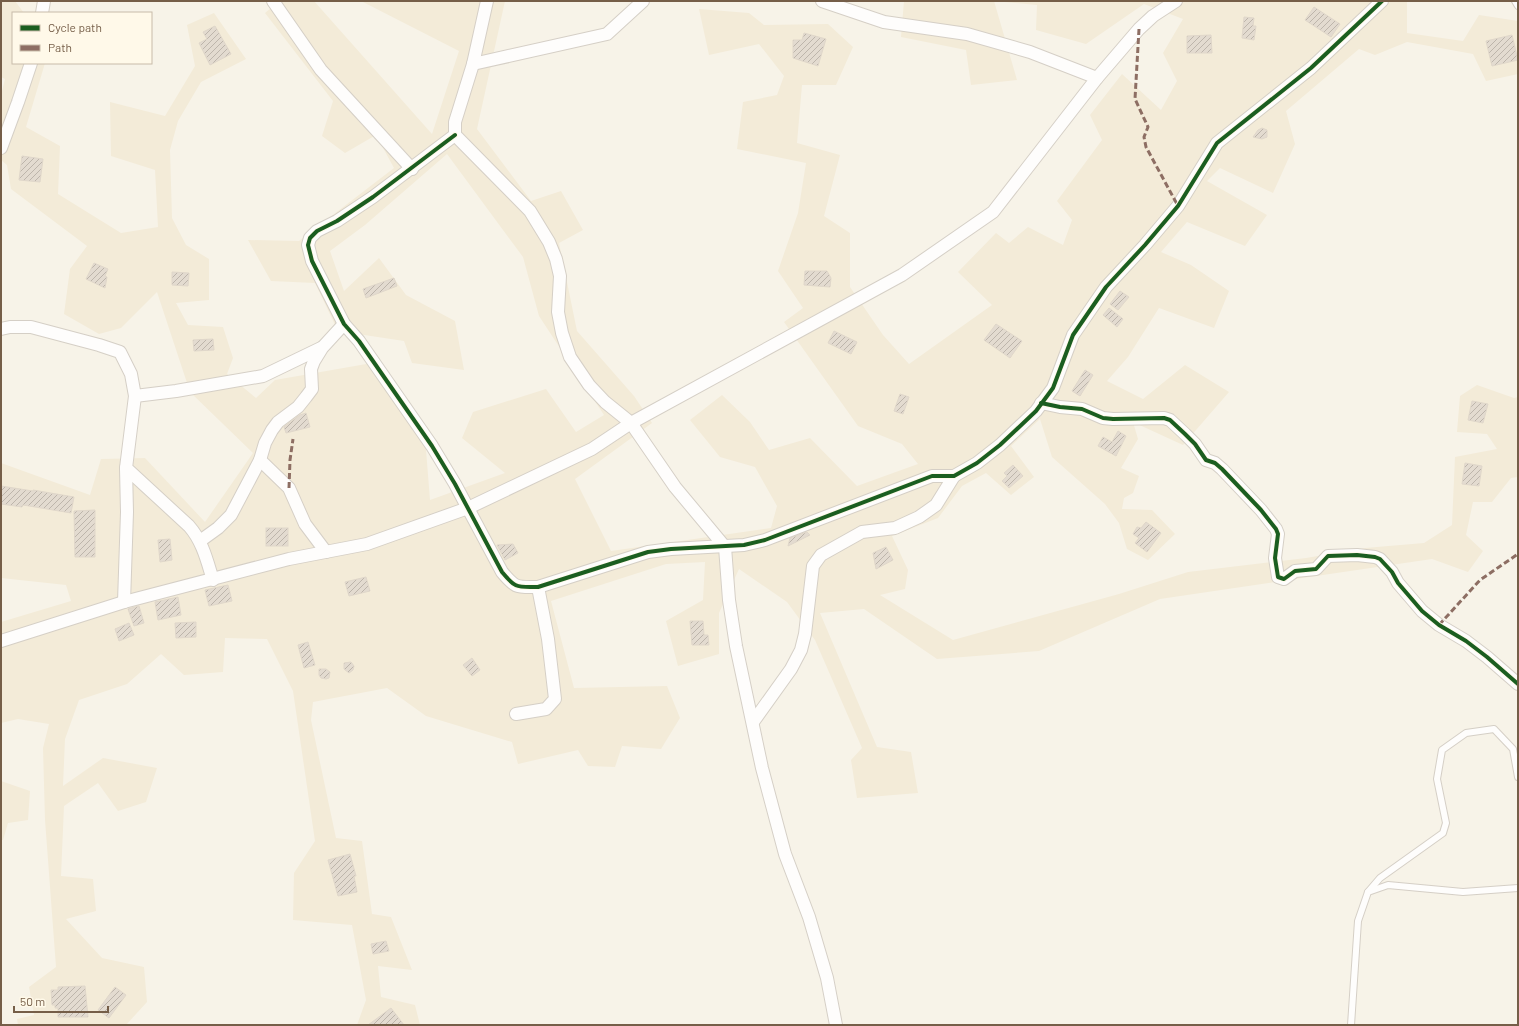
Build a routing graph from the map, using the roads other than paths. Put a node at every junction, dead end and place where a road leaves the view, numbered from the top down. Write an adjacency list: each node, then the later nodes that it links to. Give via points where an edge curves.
1 (44, 1): 10 (street)
2 (273, 1): 16 (street, via 321,70)
3 (487, 1): 12 (street)
4 (643, 1): 12 (street, via 607,34)
5 (822, 1): 13 (street, via 884,22 967,34 1023,50)
6 (1176, 1): 13 (street, via 1139,29)
7 (1382, 1): 21 (street, via 1311,68 1217,143 1178,206 1106,287 1073,335 1053,388)
8 (1515, 1): 9 (lane)
9 (1518, 6)
10 (42, 12)
11 (31, 64): 15 (street)
12 (473, 64): 14 (street, via 455,122)
13 (1097, 78): 22 (street, via 993,212 902,275)
14 (455, 135): 16 (street); 22 (street, via 530,211 541,227 556,259 560,276 558,312 570,357 589,385)
15 (1, 148)
16 (412, 169): 17 (street, via 310,238 308,245 312,261)
17 (344, 324): 19 (street); 26 (street, via 359,341 432,446)
18 (1, 330): 20 (street, via 10,327 31,327 120,352 131,374)
19 (322, 348): 20 (street, via 263,376 176,392); 23 (street, via 311,368 312,389 298,407 278,422 265,443)
20 (135, 396): 24 (street)
21 (1041, 403): 25 (street, via 1036,411 1000,445 977,464); 34 (street, via 1082,409 1103,418 1170,420 1195,444 1206,460 1222,469 1276,529 1279,539 1275,558 1278,577 1284,579 1295,571 1316,568 1328,556 1376,556 1392,572 1422,611 1466,641)
22 (631, 423): 26 (street, via 592,449); 28 (street, via 674,487)
23 (260, 460): 27 (street, via 231,514 218,528); 29 (street, via 289,488 305,524)
24 (126, 468): 27 (street, via 189,526); 32 (street)
25 (954, 476): 28 (street, via 932,476 765,540); 36 (street, via 936,505 919,517 895,528 862,532 820,555 814,566 801,650 791,669)
26 (468, 508): 29 (street, via 367,544); 31 (street, via 502,572 512,584 519,587)
27 (200, 541): 30 (street)
28 (725, 547): 31 (street, via 648,552); 36 (street, via 732,621)
29 (326, 552): 30 (street, via 289,559)
30 (213, 580): 32 (street)
31 (538, 587): 35 (street, via 555,699 546,709)
32 (124, 602): 33 (street)
33 (1, 641)
34 (1518, 684)
35 (516, 714)
36 (753, 722): 40 (street, via 762,768 785,854 809,917 827,978)
37 (1518, 777): 39 (lane, via 1513,749 1494,729 1466,733 1442,750 1437,780 1446,823 1443,833 1380,878)
38 (1518, 888): 39 (lane, via 1464,892 1388,885)
39 (1368, 892): 41 (lane, via 1358,921)
40 (836, 1025)
41 (1351, 1025)

